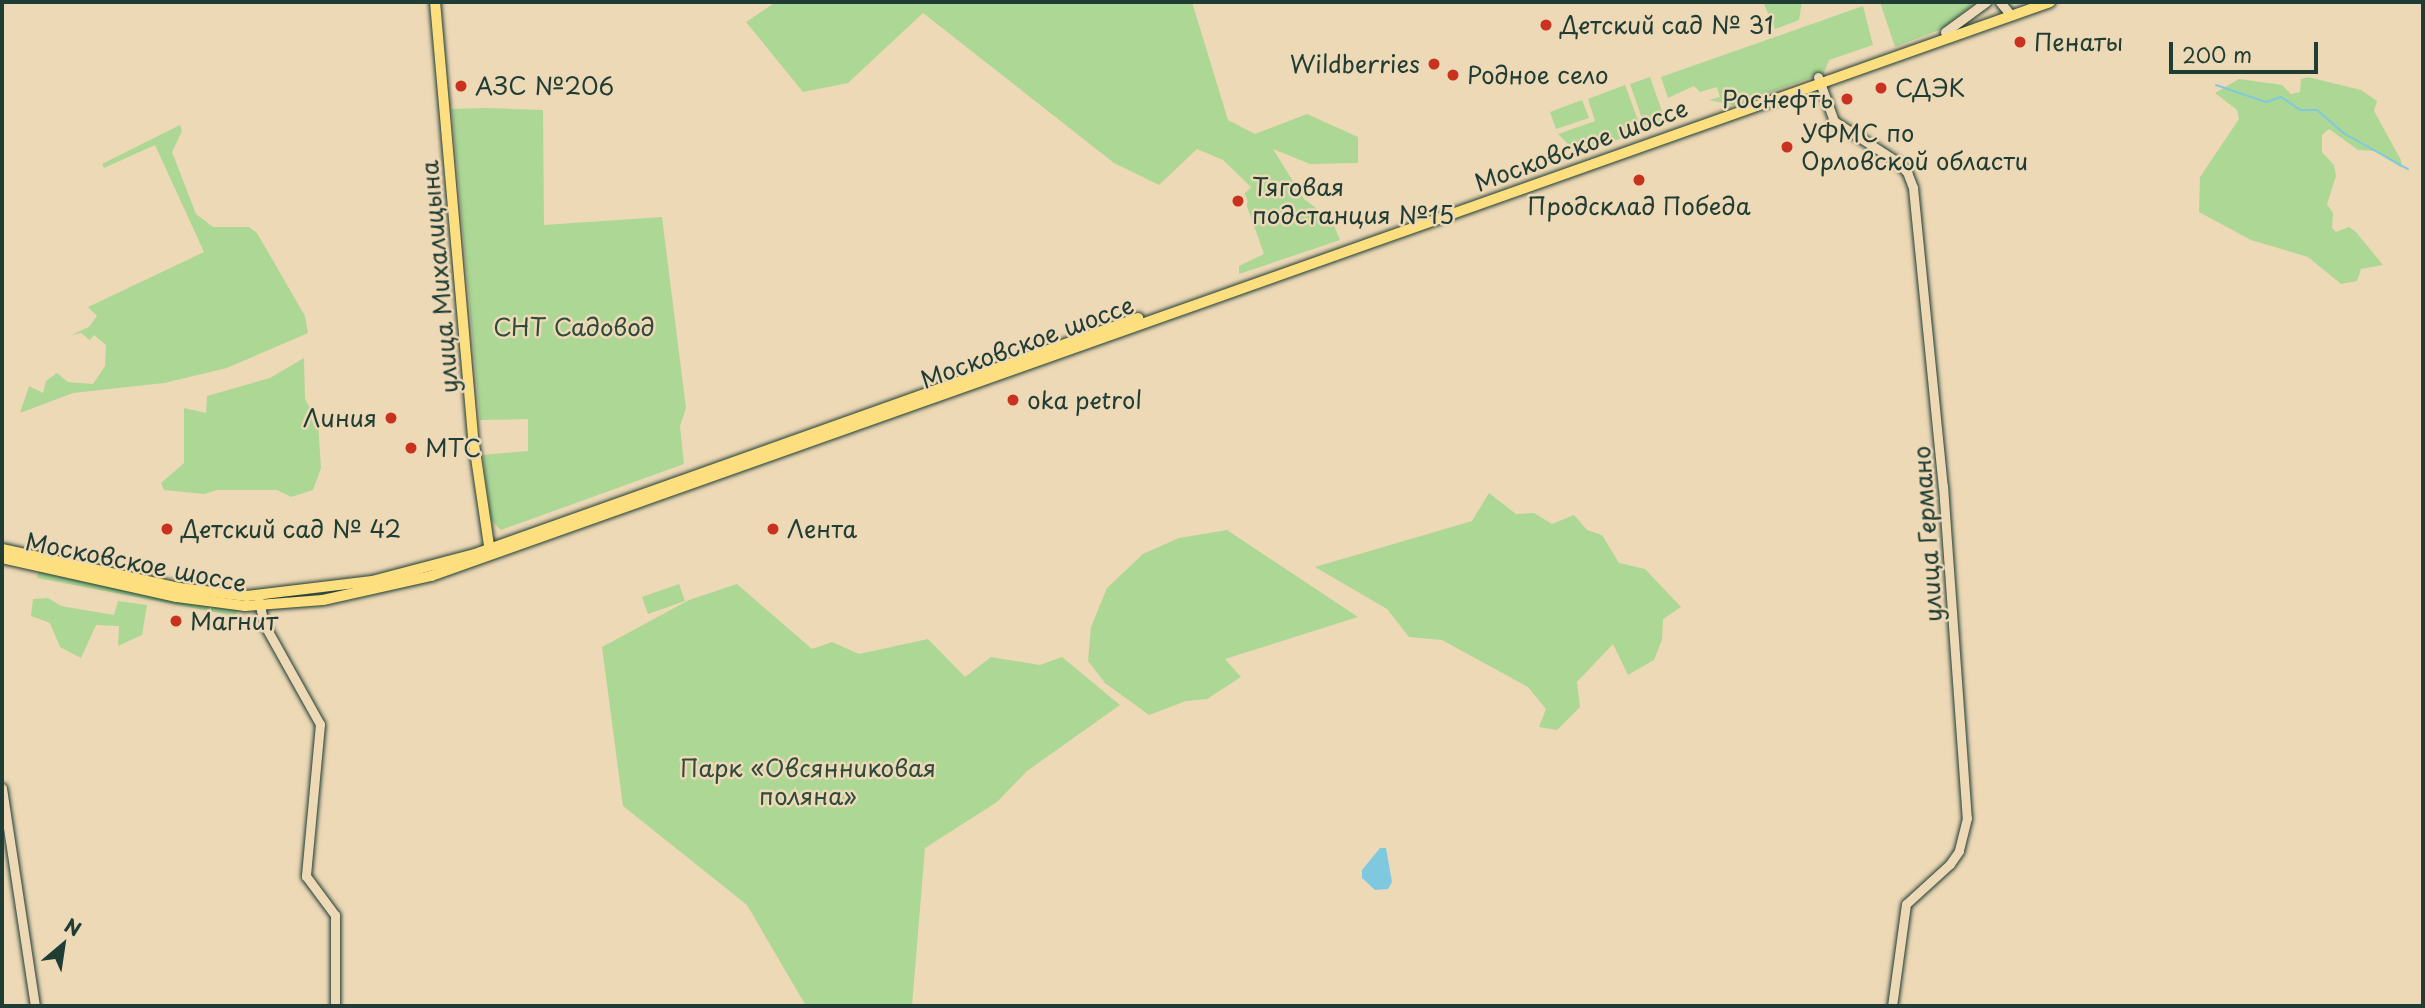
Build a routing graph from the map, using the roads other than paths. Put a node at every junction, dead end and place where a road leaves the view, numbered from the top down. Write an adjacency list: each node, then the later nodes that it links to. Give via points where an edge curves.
1 (436, 2): 9 (main road, улица Михалицына, via 466,358)
2 (1986, 2): 6 (main road)
3 (2033, 2): 5 (main road, Московское шоссе)
4 (2050, 2): 5 (main road, Московское шоссе)
5 (2006, 9): 6 (main road, Московское шоссе); 7 (main road, Московское шоссе)
6 (1945, 32): 7 (main road, Московское шоссе)
7 (1818, 80): 9 (main road, Московское шоссе); 15 (main road, улица Германо, via 1834,121 1895,161 1907,172 1913,188 1943,486 1967,818 1959,850 1950,864 1906,904)
8 (2, 549): 11 (main road, Московское шоссе)
9 (490, 553): 11 (main road, Московское шоссе, via 360,592)
10 (2, 558): 11 (main road, Московское шоссе, via 177,597)
11 (259, 602): 14 (main road, via 264,624 320,724 306,876 335,915)
12 (2, 788): 13 (main road)
13 (35, 1006)
14 (335, 1006)
15 (1892, 1006)

